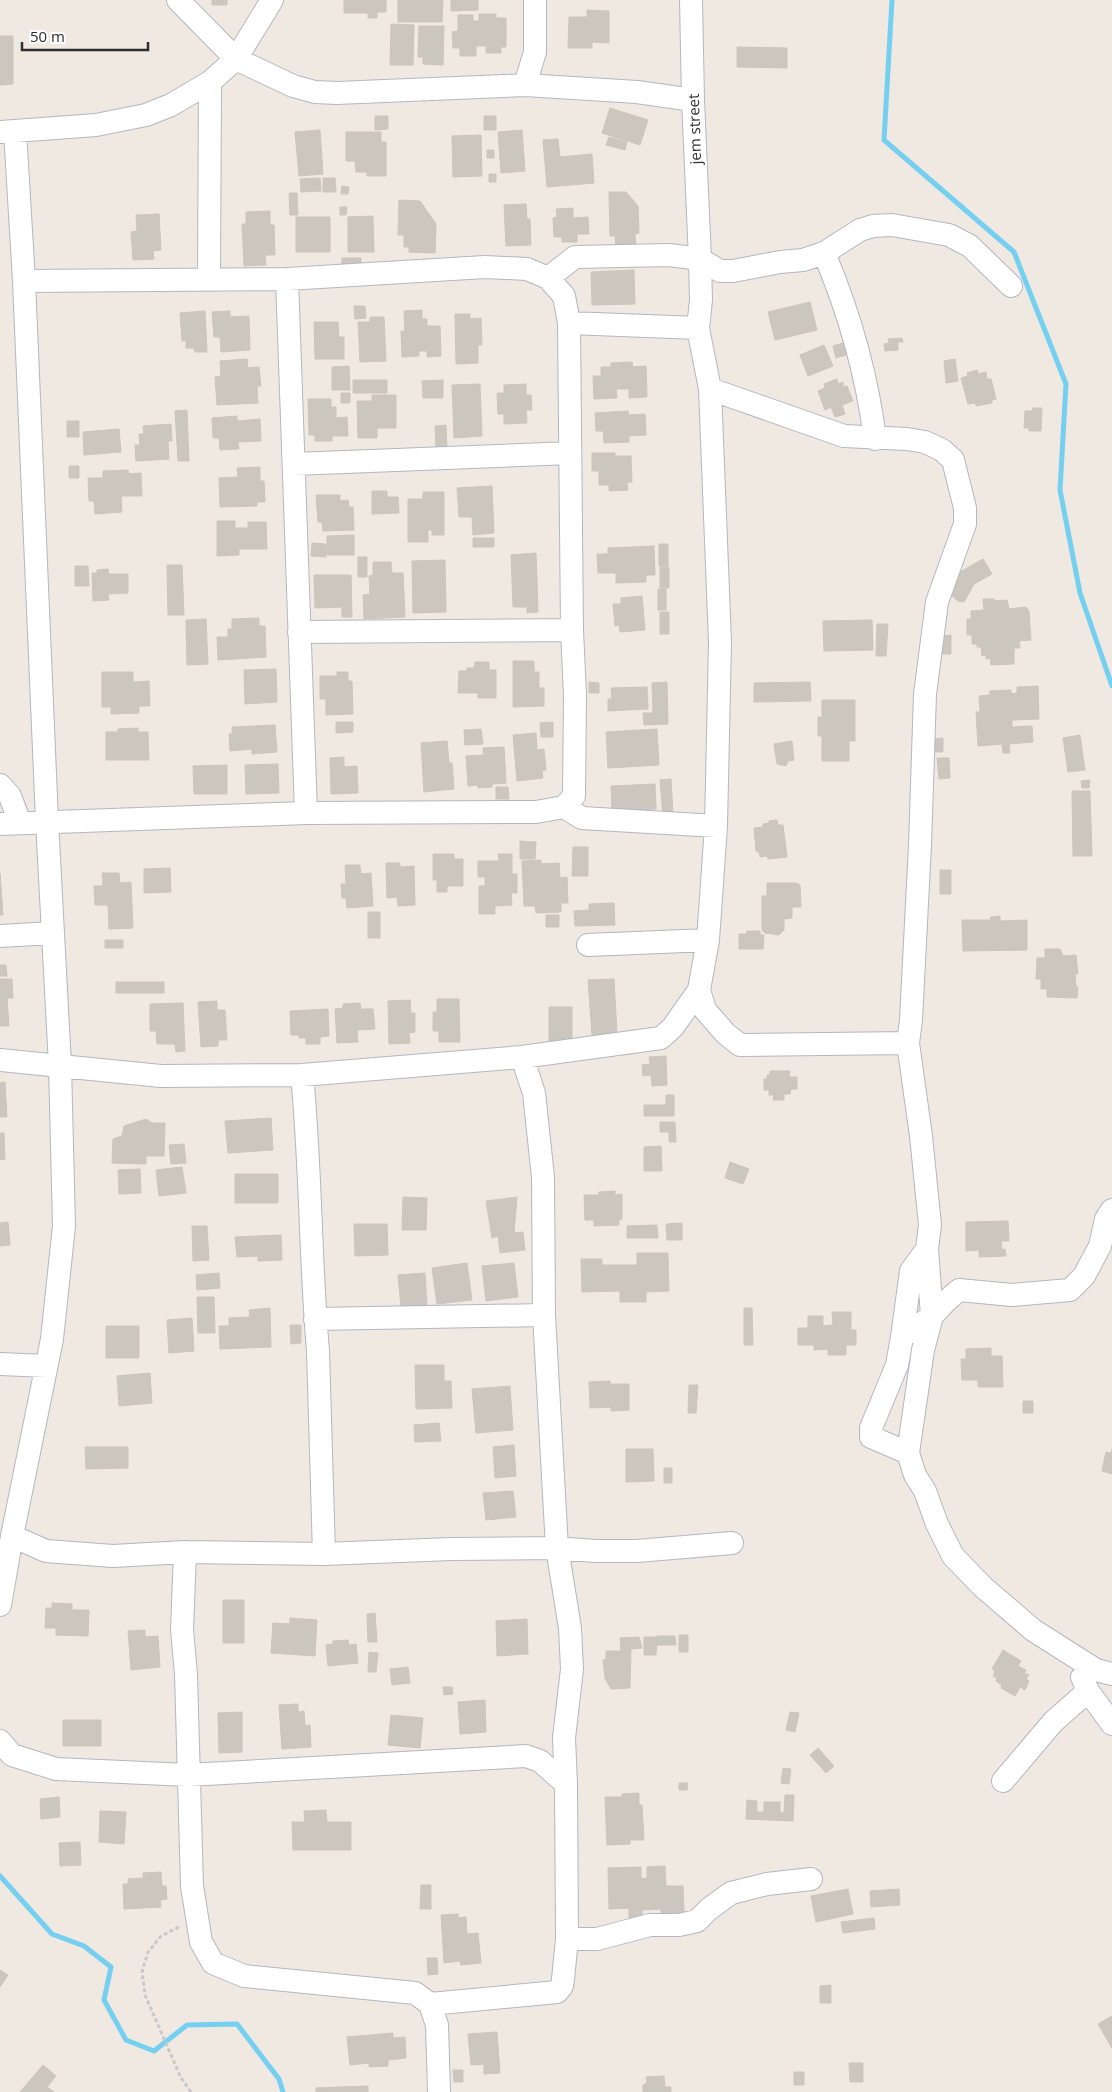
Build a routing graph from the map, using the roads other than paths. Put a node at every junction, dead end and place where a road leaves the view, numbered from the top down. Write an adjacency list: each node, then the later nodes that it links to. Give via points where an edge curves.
1 (178, 0): 5 (street)
2 (272, 0): 5 (street)
3 (535, 0): 7 (street, via 534,52)
4 (691, 0): 8 (street, jem street)
5 (236, 59): 6 (street); 7 (street, via 279,81 315,92)
6 (210, 82): 9 (street, via 171,105 146,115 96,125); 13 (street)
7 (525, 85): 8 (street, via 637,92)
8 (693, 100): 11 (street, jem street)
9 (8, 132): 15 (street)
10 (824, 253): 11 (street, via 803,260 733,271 720,271); 16 (street, via 860,230 873,226 948,235 970,246); 20 (street, via 847,313 870,397)
11 (700, 258): 12 (street, via 669,255 575,257); 18 (street, jem street)
12 (548, 278): 14 (street, via 527,269 485,267); 17 (street, via 564,296)
13 (209, 279): 14 (street); 15 (street)
14 (287, 279): 22 (street)
15 (24, 281): 28 (street)
16 (1011, 286)
17 (569, 323): 18 (street); 21 (street)
18 (698, 328): 19 (street, jem street)
19 (710, 389): 20 (street, via 844,436); 30 (street, jem street, via 720,642)
20 (875, 439): 36 (street, via 907,439 925,442 942,450 953,460 966,508 965,524 937,602 925,694)
21 (570, 453): 22 (street); 23 (street)
22 (294, 464): 24 (street)
23 (572, 630): 24 (street); 26 (street, via 574,796)
24 (300, 632): 27 (street)
25 (0, 785): 29 (street, via 10,796)
26 (564, 807): 27 (street, via 536,812); 30 (street, via 582,818)
27 (306, 813): 28 (street)
28 (47, 822): 29 (street); 31 (street)
29 (10, 824)
30 (716, 826): 33 (street, jem street)
31 (53, 933): 32 (street); 39 (street)
32 (0, 936)
33 (708, 940): 34 (street); 35 (street, jem street)
34 (588, 945)
35 (699, 990): 36 (street, via 705,1010 740,1045); 37 (street, via 673,1027 661,1038)
36 (908, 1043): 42 (street, via 930,1225)
37 (522, 1057): 40 (street); 43 (street, via 534,1093 544,1177)
38 (0, 1060): 39 (street)
39 (60, 1065): 40 (street, via 161,1076); 48 (street, via 64,1226 52,1339)
40 (302, 1075): 45 (street, via 308,1134)
41 (1112, 1210): 44 (street, via 1106,1219 1100,1246 1084,1276 1070,1290 1012,1295 959,1290)
42 (927, 1249): 44 (street); 46 (street, via 911,1271)
43 (544, 1315): 45 (street); 52 (street)
44 (932, 1316): 46 (street); 49 (street)
45 (315, 1319): 54 (street)
46 (902, 1337): 49 (street, via 897,1366 871,1428 871,1437)
47 (0, 1364): 48 (street)
48 (46, 1366): 50 (street)
49 (908, 1453): 56 (street, via 953,1556 1007,1609)
50 (12, 1536): 53 (street, via 46,1551 113,1556); 55 (street)
51 (732, 1543): 52 (street, via 637,1551)
52 (557, 1548): 54 (street); 60 (street, via 570,1628 572,1669)
53 (184, 1552): 54 (street); 63 (street, via 182,1630)
54 (324, 1554)
55 (0, 1606)
56 (1077, 1658): 57 (street, via 1096,1670); 58 (street)
57 (1112, 1674)
58 (1088, 1691): 59 (street); 64 (street, via 1053,1722)
59 (1112, 1724)
60 (564, 1738): 62 (street); 65 (street)
61 (0, 1741): 63 (street, via 12,1755 56,1769)
62 (526, 1756): 63 (street); 65 (street, via 540,1761)
63 (188, 1775): 68 (street, via 192,1886 201,1942 213,1963 244,1976 415,1993)
64 (1003, 1781)
65 (566, 1784): 67 (street)
66 (811, 1880): 67 (street, via 767,1884 731,1893 697,1921 680,1925 650,1925 597,1939)
67 (566, 1939): 68 (street, via 564,1979 557,1992)
68 (430, 2004): 69 (street, via 437,2025)
69 (439, 2092)

